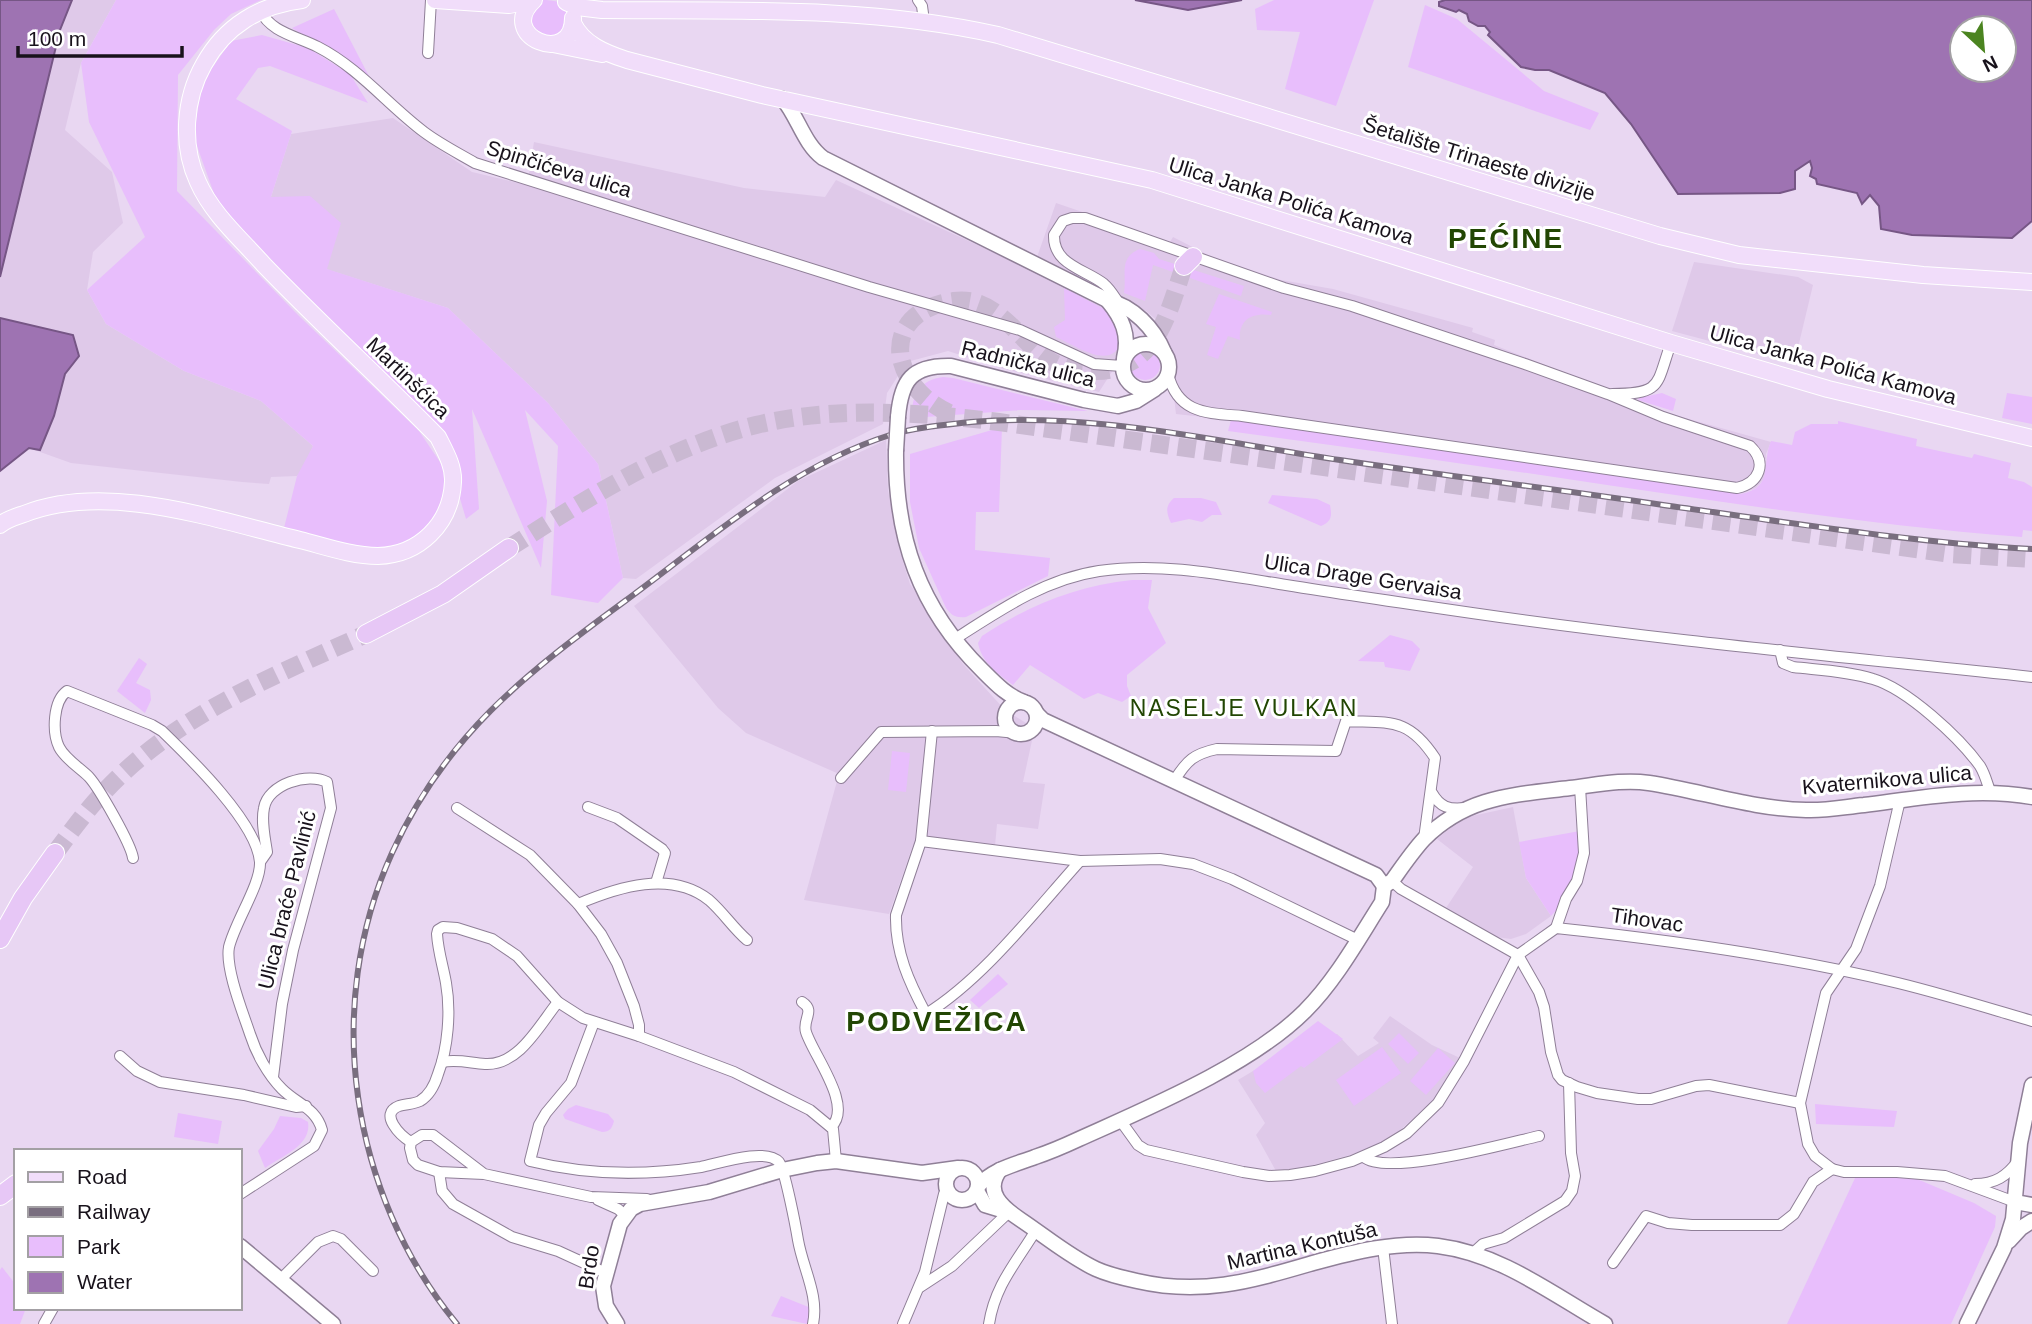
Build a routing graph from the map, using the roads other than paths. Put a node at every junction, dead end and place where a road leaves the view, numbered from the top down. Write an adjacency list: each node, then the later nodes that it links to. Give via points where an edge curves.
1 (302, 0): 7 (main road)
2 (436, 0): 6 (main road); 12 (street)
3 (918, 0): 8 (street)
4 (533, 1): 6 (main road); 10 (main road, via 524,13)
5 (564, 1): 8 (main road, Šetalište Trinaeste divizije, via 577,8 603,10); 9 (main road)
6 (475, 3): 10 (main road)
7 (260, 10): 17 (street, Spinčićeva ulica, via 272,26 341,61 424,132 475,163); 28 (main road, Martinšćica, via 220,41 198,75 187,124 192,167 206,197 243,242 439,437 453,481 442,520 417,545 397,554 375,556 158,507 85,501 40,507)
8 (924, 21): 18 (main road, Šetalište Trinaeste divizije, via 998,35 1719,251 1923,275)
9 (573, 23): 11 (main road, via 566,37); 13 (main road, Ulica Janka Polića Kamova, via 584,40)
10 (525, 27): 11 (main road, Ulica Janka Polića Kamova, via 539,43)
11 (553, 44): 13 (main road, Ulica Janka Polića Kamova)
12 (428, 54)
13 (611, 55): 14 (main road, Ulica Janka Polića Kamova)
14 (783, 99): 15 (main road, Ulica Janka Polića Kamova); 16 (main road)
15 (817, 106): 16 (main road, via 807,120); 20 (main road, Ulica Janka Polića Kamova, via 1152,180)
16 (807, 138): 19 (main road, via 818,154 837,166)
17 (726, 241): 22 (street, Radnička ulica, via 1020,330 1094,364)
18 (2032, 282)
19 (1113, 301): 21 (main road, via 1153,331); 22 (main road, Radnička ulica, via 1125,329); 25 (street, via 1103,283 1066,262 1056,250 1054,235 1063,221 1085,218 1188,261 1352,306)
20 (1671, 343): 25 (street, via 1659,383 1644,391); 27 (main road, Ulica Janka Polića Kamova, via 1828,389)
21 (1164, 352): 22 (main road, Radnička ulica, via 1158,347 1135,346); 23 (main road)
22 (1124, 367): 24 (main road, Radnička ulica, via 1133,387); 26 (main road, Radnička ulica, via 1124,391)
23 (1168, 374): 24 (main road, Radnička ulica); 25 (street, via 1181,401 1208,413 1737,488 1759,472 1759,457 1750,446)
24 (1155, 389): 26 (main road, Radnička ulica, via 1129,404)
25 (1608, 394)
26 (1110, 405): 31 (main road, Radnička ulica, bridge, via 951,366 924,368 909,379 901,393 896,451 901,528 929,599)
27 (2032, 438)
28 (0, 525)
29 (509, 548): 30 (highway, via 443,594)
30 (366, 634)
31 (956, 639): 32 (street, Ulica Drage Gervaisa, via 1040,589 1082,575 1134,568 1201,571 1582,629); 34 (main road, Radnička ulica)
32 (1780, 650): 33 (street, Ulica Drage Gervaisa); 42 (street, via 1783,663 1793,667 1871,678 1905,694 1973,758)
33 (2032, 677)
34 (1003, 691): 35 (main road, Radnička ulica); 37 (main road, Radnička ulica, via 1010,704)
35 (1024, 702): 36 (main road, Radnička ulica, via 1031,705); 37 (main road, via 1016,703)
36 (1035, 721): 37 (main road, via 1025,734); 40 (main road, via 1068,730)
37 (1007, 724): 38 (street)
38 (932, 731): 39 (street, via 881,732); 50 (street)
39 (841, 778)
40 (1174, 781): 43 (street, Kvaternikova ulica, via 1198,753 1217,749 1336,751 1346,721 1399,724 1435,758); 56 (main road)
41 (1580, 787): 45 (main road, Kvaternikova ulica, via 1646,783 1807,810); 48 (main road, Kvaternikova ulica, via 1522,793); 58 (street, via 1584,853)
42 (1990, 791): 44 (main road, Kvaternikova ulica); 45 (main road, Kvaternikova ulica)
43 (1431, 796): 48 (street, via 1439,811); 49 (street, Kvaternikova ulica)
44 (2032, 797)
45 (1900, 800): 63 (street, via 1880,886 1856,949)
46 (589, 807): 55 (street, via 617,818 666,853)
47 (457, 808): 57 (street, via 530,855)
48 (1460, 812): 49 (main road, Kvaternikova ulica)
49 (1424, 839): 56 (main road, Kvaternikova ulica)
50 (922, 841): 53 (street); 53 (street, via 896,927 904,967 926,1014 988,962)
51 (55, 853): 59 (highway)
52 (132, 858): 54 (street, Ulica braće Pavlinić, via 92,779 59,747 55,715 67,691 162,731 232,807 248,829)
53 (1080, 861): 61 (street, via 1160,859 1193,864)
54 (260, 862): 71 (street, Ulica braće Pavlinić, via 232,938 229,960 253,1042); 71 (street, Ulica braće Pavlinić, via 268,852 263,810 272,794 300,780 327,782 331,808 282,1004)
55 (656, 883): 57 (street); 60 (street, via 680,885 707,898)
56 (1388, 884): 61 (main road, Kvaternikova ulica); 62 (street)
57 (578, 904): 68 (street, via 617,963 634,1006)
58 (1556, 928): 62 (street); 63 (street, Tihovac, via 1752,954)
59 (0, 939)
60 (747, 940)
61 (1358, 940): 76 (main road, Kvaternikova ulica, via 1314,1002 1266,1043 1196,1084)
62 (1518, 955): 72 (street, via 1539,992 1558,1075); 80 (street, via 1438,1103 1407,1133)
63 (1842, 972): 66 (street, Tihovac); 74 (street, via 1826,993)
64 (558, 1002): 67 (street); 70 (street, via 509,1058 486,1064 455,1059); 70 (street, via 504,946 443,927 437,934 448,1000)
65 (802, 1002): 77 (street, via 809,1012 805,1031 837,1101 840,1115)
66 (2032, 1021)
67 (593, 1022): 68 (street); 86 (street, via 571,1083 539,1125 530,1161 590,1171 646,1173 754,1156 779,1162)
68 (639, 1036): 77 (street, via 745,1077 810,1110)
69 (120, 1056): 75 (street, via 160,1082)
70 (442, 1062): 79 (street, via 426,1097 392,1110 393,1126)
71 (274, 1077): 75 (street, Ulica braće Pavlinić, via 282,1089)
72 (1569, 1083): 74 (street, via 1638,1100 1709,1085); 105 (street, via 1572,1191 1565,1201)
73 (2032, 1085): 81 (main road)
74 (1800, 1104): 85 (street, via 1811,1151)
75 (306, 1106): 93 (street, Ulica braće Pavlinić, via 320,1123 317,1142)
76 (1120, 1120): 80 (street, via 1146,1150 1243,1172 1290,1175); 83 (main road, Kvaternikova ulica)
77 (831, 1127): 82 (street)
78 (1539, 1136): 80 (street, via 1436,1159 1376,1164)
79 (411, 1142): 87 (street, via 418,1165); 89 (street, Kvaternikova ulica, via 433,1135)
80 (1364, 1157)
81 (2018, 1160): 90 (street, via 1995,1181); 96 (main road)
82 (836, 1161): 86 (main road, Kvaternikova ulica); 88 (main road, Kvaternikova ulica)
83 (1006, 1167): 84 (main road, Kvaternikova ulica); 91 (main road, Kvaternikova ulica); 98 (main road, Martina Kontuša, via 993,1184 994,1194)
84 (963, 1168): 88 (main road, Kvaternikova ulica); 91 (main road, via 976,1175); 92 (main road, via 947,1177)
85 (1832, 1169): 90 (street, via 1910,1172); 106 (street, via 1813,1182 1794,1214 1780,1225 1668,1223 1646,1216)
86 (782, 1170): 95 (main road, Kvaternikova ulica, via 709,1192); 113 (street, via 810,1283)
87 (439, 1172): 89 (street, Kvaternikova ulica); 108 (street, via 442,1191 453,1204 512,1237)
88 (922, 1173): 92 (main road, Kvaternikova ulica, via 936,1179)
89 (484, 1174): 94 (street, Kvaternikova ulica)
90 (1969, 1184): 96 (street)
91 (977, 1188): 92 (main road, Kvaternikova ulica, via 969,1198 959,1199); 98 (main road, Martina Kontuša, via 985,1205)
92 (945, 1191): 110 (street)
93 (242, 1193)
94 (591, 1197): 95 (street, Kvaternikova ulica); 99 (street, Kvaternikova ulica)
95 (655, 1200): 99 (main road, Kvaternikova ulica, via 640,1203)
96 (2015, 1202): 97 (main road); 104 (main road)
97 (2032, 1205)
98 (1009, 1212): 101 (main road, Martina Kontuša); 110 (street, via 952,1266)
99 (625, 1216): 108 (main road, Brdo)
100 (2032, 1221): 104 (main road)
101 (1036, 1230): 102 (main road, Martina Kontuša, via 1096,1269 1182,1288 1235,1284); 115 (street, via 1001,1282)
102 (1383, 1247): 105 (main road, Martina Kontuša, via 1425,1245); 116 (street)
103 (242, 1248): 109 (main road)
104 (2004, 1248): 118 (main road)
105 (1472, 1254): 117 (main road, Martina Kontuša, via 1529,1279)
106 (1613, 1263)
107 (373, 1271): 109 (street, via 333,1236 318,1242)
108 (606, 1273): 112 (main road, Brdo, via 604,1300)
109 (281, 1279): 111 (main road)
110 (920, 1287): 114 (street)
111 (332, 1324)
112 (617, 1324)
113 (813, 1324)
114 (903, 1324)
115 (989, 1324)
116 (1392, 1324)
117 (1605, 1324)
118 (1967, 1324)

